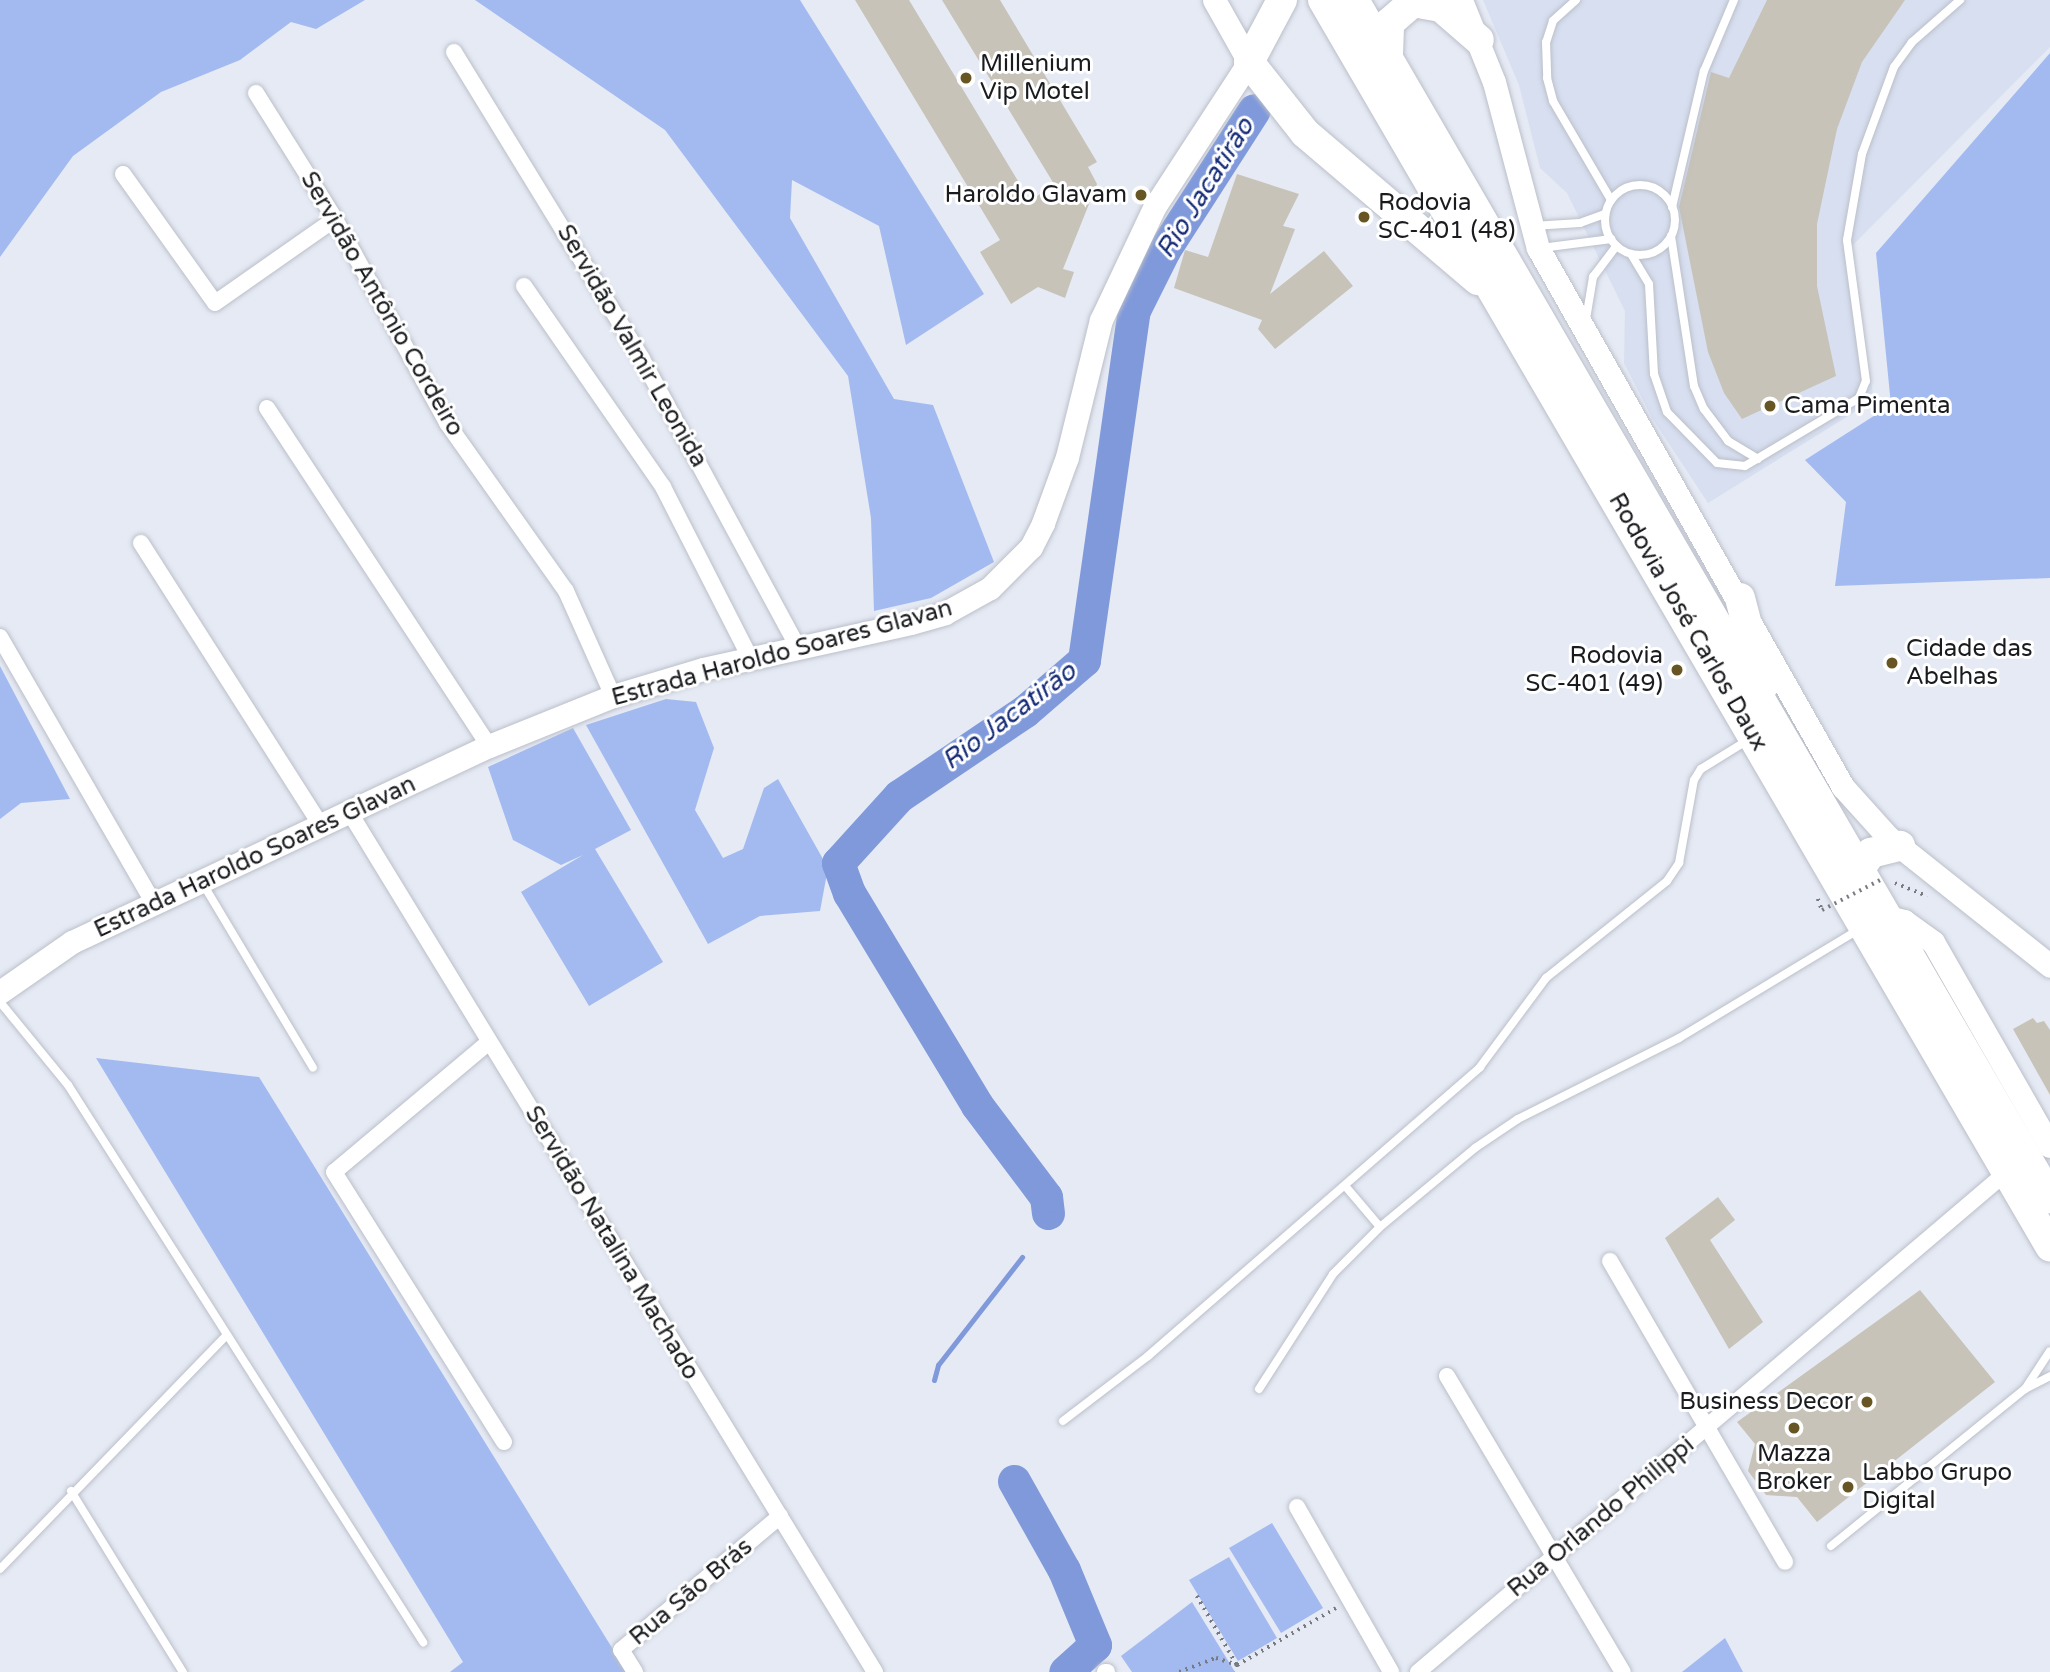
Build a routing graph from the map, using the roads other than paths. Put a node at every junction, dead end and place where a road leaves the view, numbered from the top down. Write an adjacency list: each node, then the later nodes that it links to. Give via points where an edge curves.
1 (1282, 0): 9 (highway)
2 (1323, 0): 26 (highway, Rodovia José Carlos Daux)
3 (1354, 0): 12 (highway, Rodovia José Carlos Daux)
4 (1576, 0): 16 (lane, via 1553,21 1547,78 1553,101)
5 (1734, 0): 17 (lane, via 1704,71)
6 (1960, 0): 29 (lane, via 1912,42 1894,67 1862,154 1847,240 1865,389)
7 (1461, 2): 10 (main road)
8 (1217, 7): 9 (main road); 13 (main road)
9 (1268, 30): 13 (highway)
10 (1479, 40): 12 (highway, via 1441,7 1413,2 1389,23); 20 (main road)
11 (454, 52): 33 (street, Servidão Valmir Leonida, via 635,348)
12 (1388, 55): 36 (highway, Rodovia José Carlos Daux)
13 (1249, 62): 26 (highway, via 1305,133); 33 (main road, Estrada Haroldo Soares Glavan, via 1155,206 1101,320 1067,457 1031,547 990,588 946,613)
14 (256, 93): 19 (street, Servidão Antônio Cordeiro)
15 (123, 174): 19 (street, via 215,303)
16 (1611, 200): 17 (lane, via 1623,189 1648,186); 18 (lane)
17 (1672, 207): 21 (lane)
18 (1605, 214): 20 (lane, via 1566,226); 22 (lane)
19 (335, 219): 35 (street, Servidão Antônio Cordeiro, via 447,423 566,591)
20 (1529, 226): 23 (main road)
21 (1671, 236): 24 (lane, via 1658,250); 29 (lane, via 1692,376 1703,409 1728,441)
22 (1613, 242): 23 (lane); 24 (lane); 27 (lane, via 1585,301)
23 (1538, 248): 27 (main road)
24 (1631, 254): 29 (lane, via 1649,284 1655,308 1654,374 1667,412 1717,463 1745,466)
25 (524, 286): 34 (street, via 663,487)
26 (1490, 289): 36 (highway, Rodovia José Carlos Daux)
27 (1587, 340): 31 (main road)
28 (267, 408): 37 (street)
29 (1758, 459)
30 (141, 543): 39 (street)
31 (1740, 598): 36 (highway); 40 (main road, via 1843,787)
32 (0, 637): 43 (street)
33 (797, 646): 34 (main road, Estrada Haroldo Soares Glavan)
34 (750, 658): 35 (main road, Estrada Haroldo Soares Glavan)
35 (613, 696): 37 (main road, Estrada Haroldo Soares Glavan)
36 (1762, 727): 41 (highway, Rodovia José Carlos Daux); 44 (highway, Rodovia José Carlos Daux); 52 (lane, via 1701,769 1689,796 1679,863 1667,881 1546,978 1480,1067)
37 (489, 746): 38 (main road, Estrada Haroldo Soares Glavan)
38 (350, 813): 39 (main road, Estrada Haroldo Soares Glavan); 48 (street, Servidão Natalina Machado)
39 (321, 826): 42 (main road, Estrada Haroldo Soares Glavan)
40 (1900, 846): 41 (highway, via 1871,853); 45 (main road)
41 (1872, 874): 44 (highway, Rodovia José Carlos Daux)
42 (202, 882): 43 (main road, Estrada Haroldo Soares Glavan); 49 (lane)
43 (154, 904): 46 (main road, Estrada Haroldo Soares Glavan, via 72,942)
44 (1875, 921): 50 (main road, via 1904,921 1933,942); 51 (highway, Rodovia José Carlos Daux); 53 (highway, Rodovia José Carlos Daux); 54 (lane, via 1679,1038 1518,1119)
45 (2050, 966)
46 (0, 992)
47 (0, 1002): 57 (lane, via 68,1085)
48 (489, 1042): 66 (street, via 334,1172); 69 (street, Servidão Natalina Machado)
49 (313, 1068)
50 (2050, 1146)
51 (2007, 1172): 55 (highway, Rodovia José Carlos Daux); 65 (street, Rua Orlando Philippi)
52 (1346, 1187): 54 (lane); 64 (lane, via 1139,1364)
53 (2050, 1198)
54 (1380, 1227): 62 (lane, via 1334,1274)
55 (2050, 1247)
56 (1610, 1261): 65 (street)
57 (226, 1335): 67 (lane); 74 (lane)
58 (2050, 1351): 59 (lane)
59 (2035, 1368): 61 (lane); 63 (lane)
60 (1447, 1376): 71 (street)
61 (2047, 1379): 63 (lane)
62 (1259, 1389)
63 (2025, 1389): 70 (lane)
64 (1063, 1420)
65 (1706, 1428): 71 (street, Rua Orlando Philippi); 72 (street)
66 (504, 1442)
67 (71, 1491): 73 (lane); 75 (lane)
68 (1297, 1507): 78 (street)
69 (780, 1516): 76 (street, Rua São Brás, via 621,1650); 77 (street, Servidão Natalina Machado)
70 (1830, 1546)
71 (1554, 1557): 79 (street, Rua Orlando Philippi); 80 (street)
72 (1785, 1562)
73 (0, 1569)
74 (424, 1642)
75 (183, 1672)
76 (635, 1672)
77 (875, 1672)
78 (1391, 1672)
79 (1419, 1672)
80 (1623, 1672)

